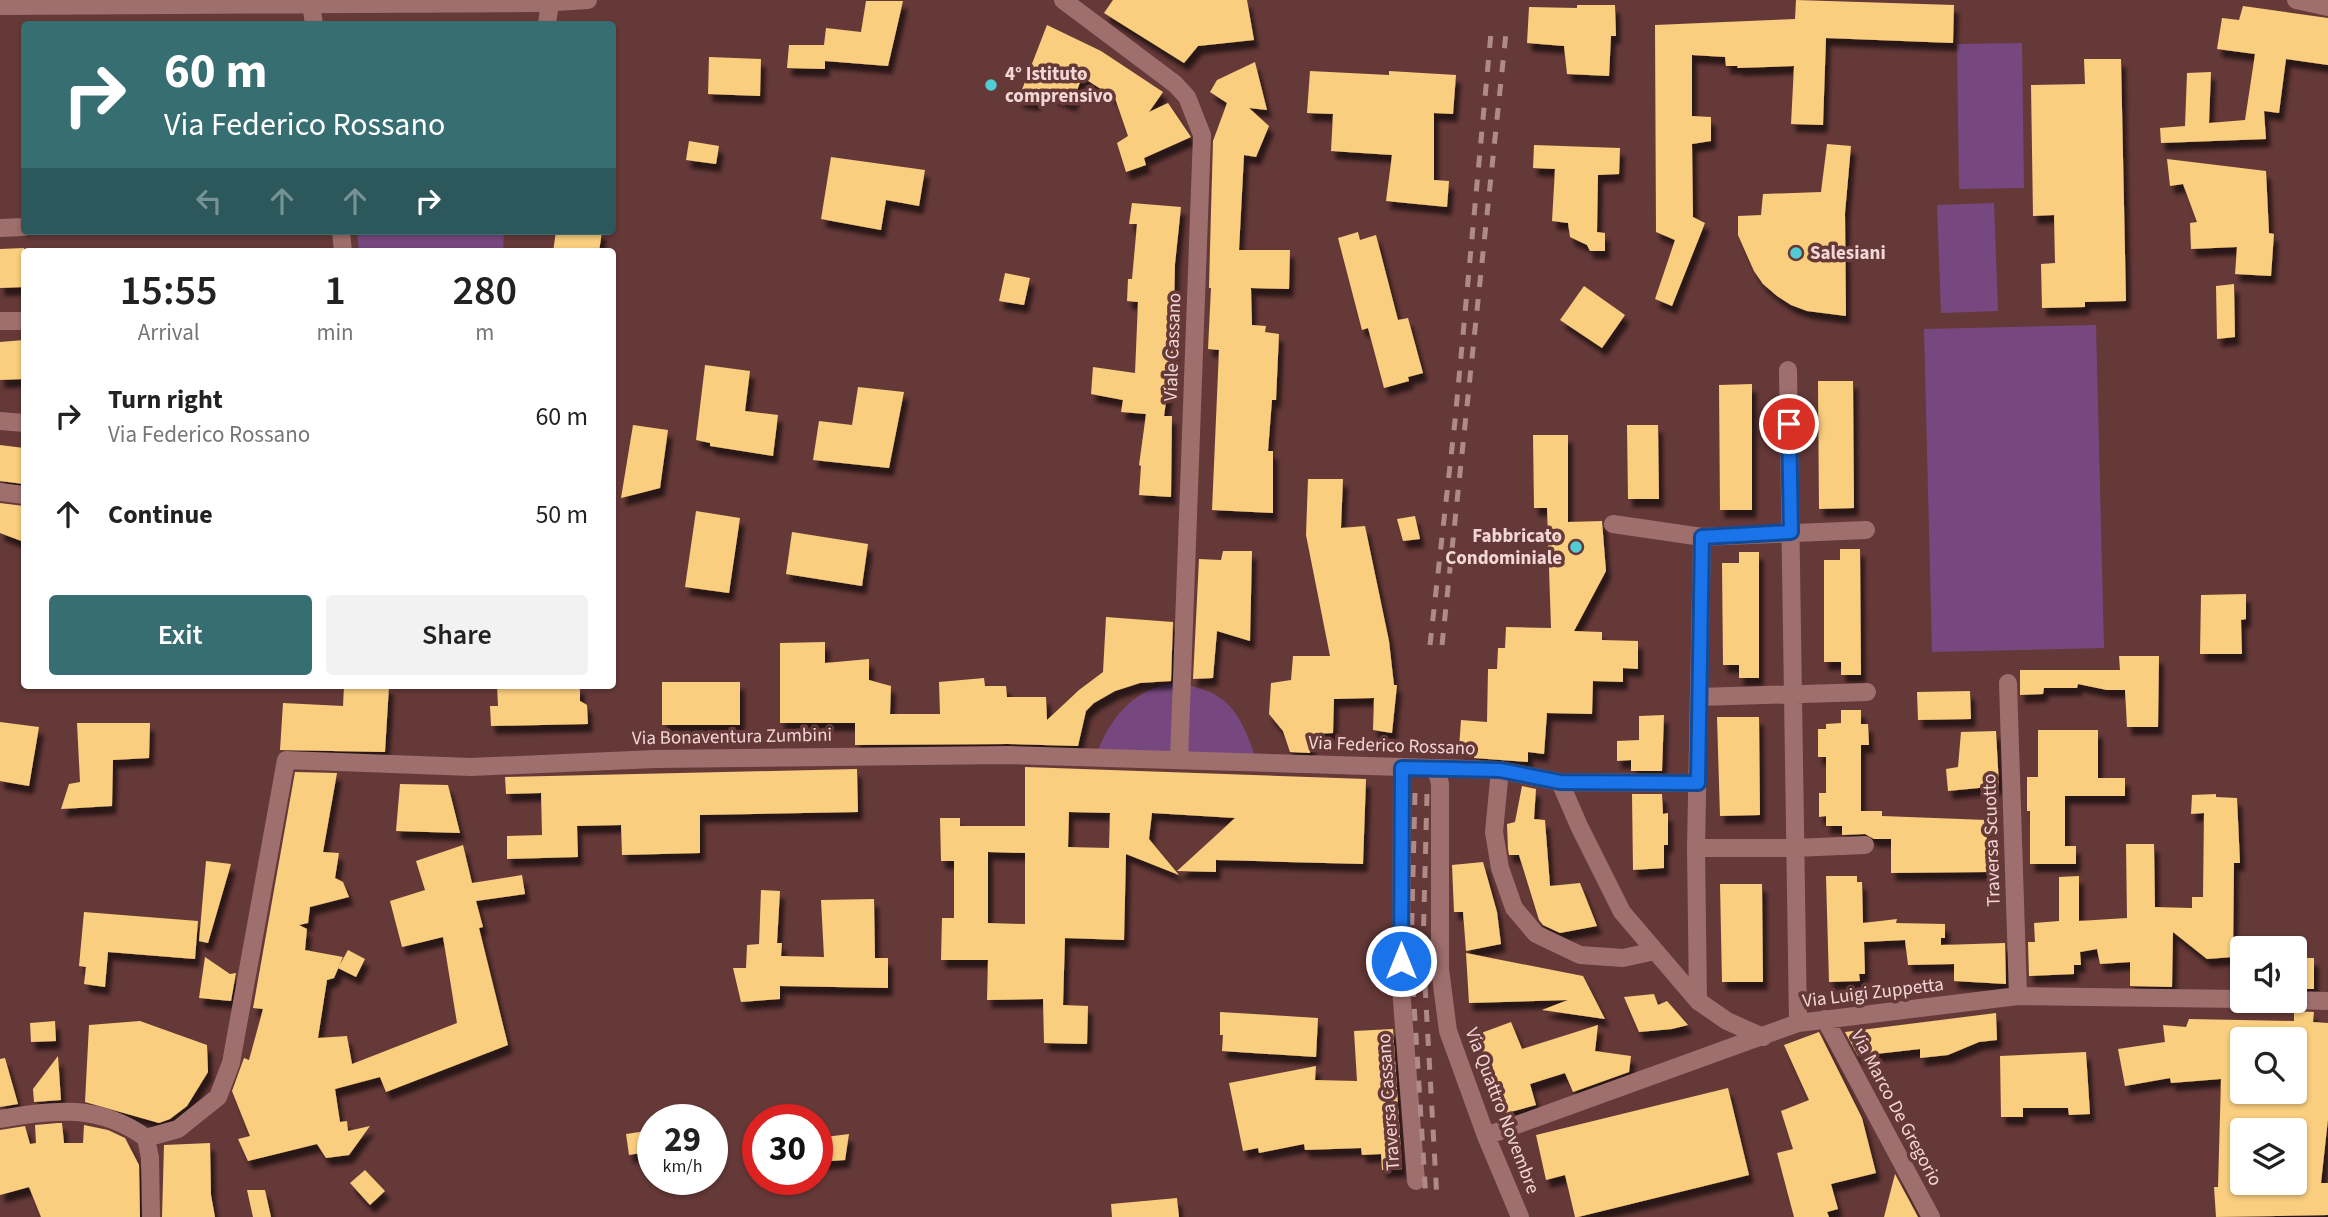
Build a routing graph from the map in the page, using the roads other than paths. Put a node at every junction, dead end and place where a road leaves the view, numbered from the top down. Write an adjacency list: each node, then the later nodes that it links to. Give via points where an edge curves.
1 (587, 0): 4 (street)
2 (1063, 0): 27 (street, Viale Cassano, via 1188,97 1202,135)
3 (2296, 0): 7 (street)
4 (543, 2): 5 (street); 9 (street)
5 (311, 4): 6 (street); 8 (street)
6 (0, 6)
7 (2328, 7)
8 (314, 21)
9 (546, 21)
10 (0, 228): 11 (street)
11 (21, 228)
12 (0, 321): 13 (street)
13 (21, 321)
14 (1788, 370): 21 (street)
15 (0, 421): 16 (street)
16 (21, 423)
17 (0, 492): 18 (street)
18 (21, 495)
19 (1613, 524): 22 (street)
20 (1866, 530): 21 (street)
21 (1791, 532): 22 (street); 25 (street)
22 (1702, 537): 26 (street)
23 (2008, 683): 37 (street, Traversa Scuotto)
24 (1867, 692): 25 (street)
25 (1794, 694): 26 (street); 35 (street)
26 (1699, 697): 32 (street)
27 (1179, 760): 28 (street, Via Federico Rossano); 47 (street, Via Bonaventura Zumbini, via 1008,755 655,759 471,767 286,760 240,1014 218,1097 178,1129)
28 (1402, 768): 29 (street, Via Federico Rossano); 48 (street, Traversa Cassano, via 1401,988)
29 (1436, 768): 30 (street, Via Federico Rossano); 46 (street, Via Quattro Novembre, via 1440,784 1440,969 1448,1031)
30 (1500, 770): 31 (street, Via Federico Rossano); 36 (street, via 1494,832 1500,868 1521,917 1536,934 1580,955 1623,958)
31 (1560, 782): 32 (street, Via Federico Rossano); 36 (street, via 1622,912)
32 (1698, 783): 34 (street)
33 (1865, 845): 35 (street)
34 (1696, 848): 35 (street); 41 (street)
35 (1794, 848): 43 (street)
36 (1655, 951): 41 (street)
37 (2018, 996): 38 (street, Via Luigi Zuppetta); 42 (street, Via Luigi Zuppetta)
38 (2230, 999)
39 (2307, 1000): 40 (street)
40 (2328, 1000)
41 (1698, 1001): 44 (street)
42 (1825, 1019): 43 (street, Via Luigi Zuppetta); 51 (street, Via Marco De Gregorio)
43 (1798, 1023): 44 (street, Via Luigi Zuppetta)
44 (1763, 1037): 46 (street, Via Luigi Zuppetta)
45 (0, 1119): 47 (street, via 43,1111 95,1113 130,1126)
46 (1486, 1136): 50 (street, Via Quattro Novembre)
47 (146, 1138): 49 (street)
48 (1416, 1181)
49 (151, 1217)
50 (1520, 1217)
51 (1931, 1217)

